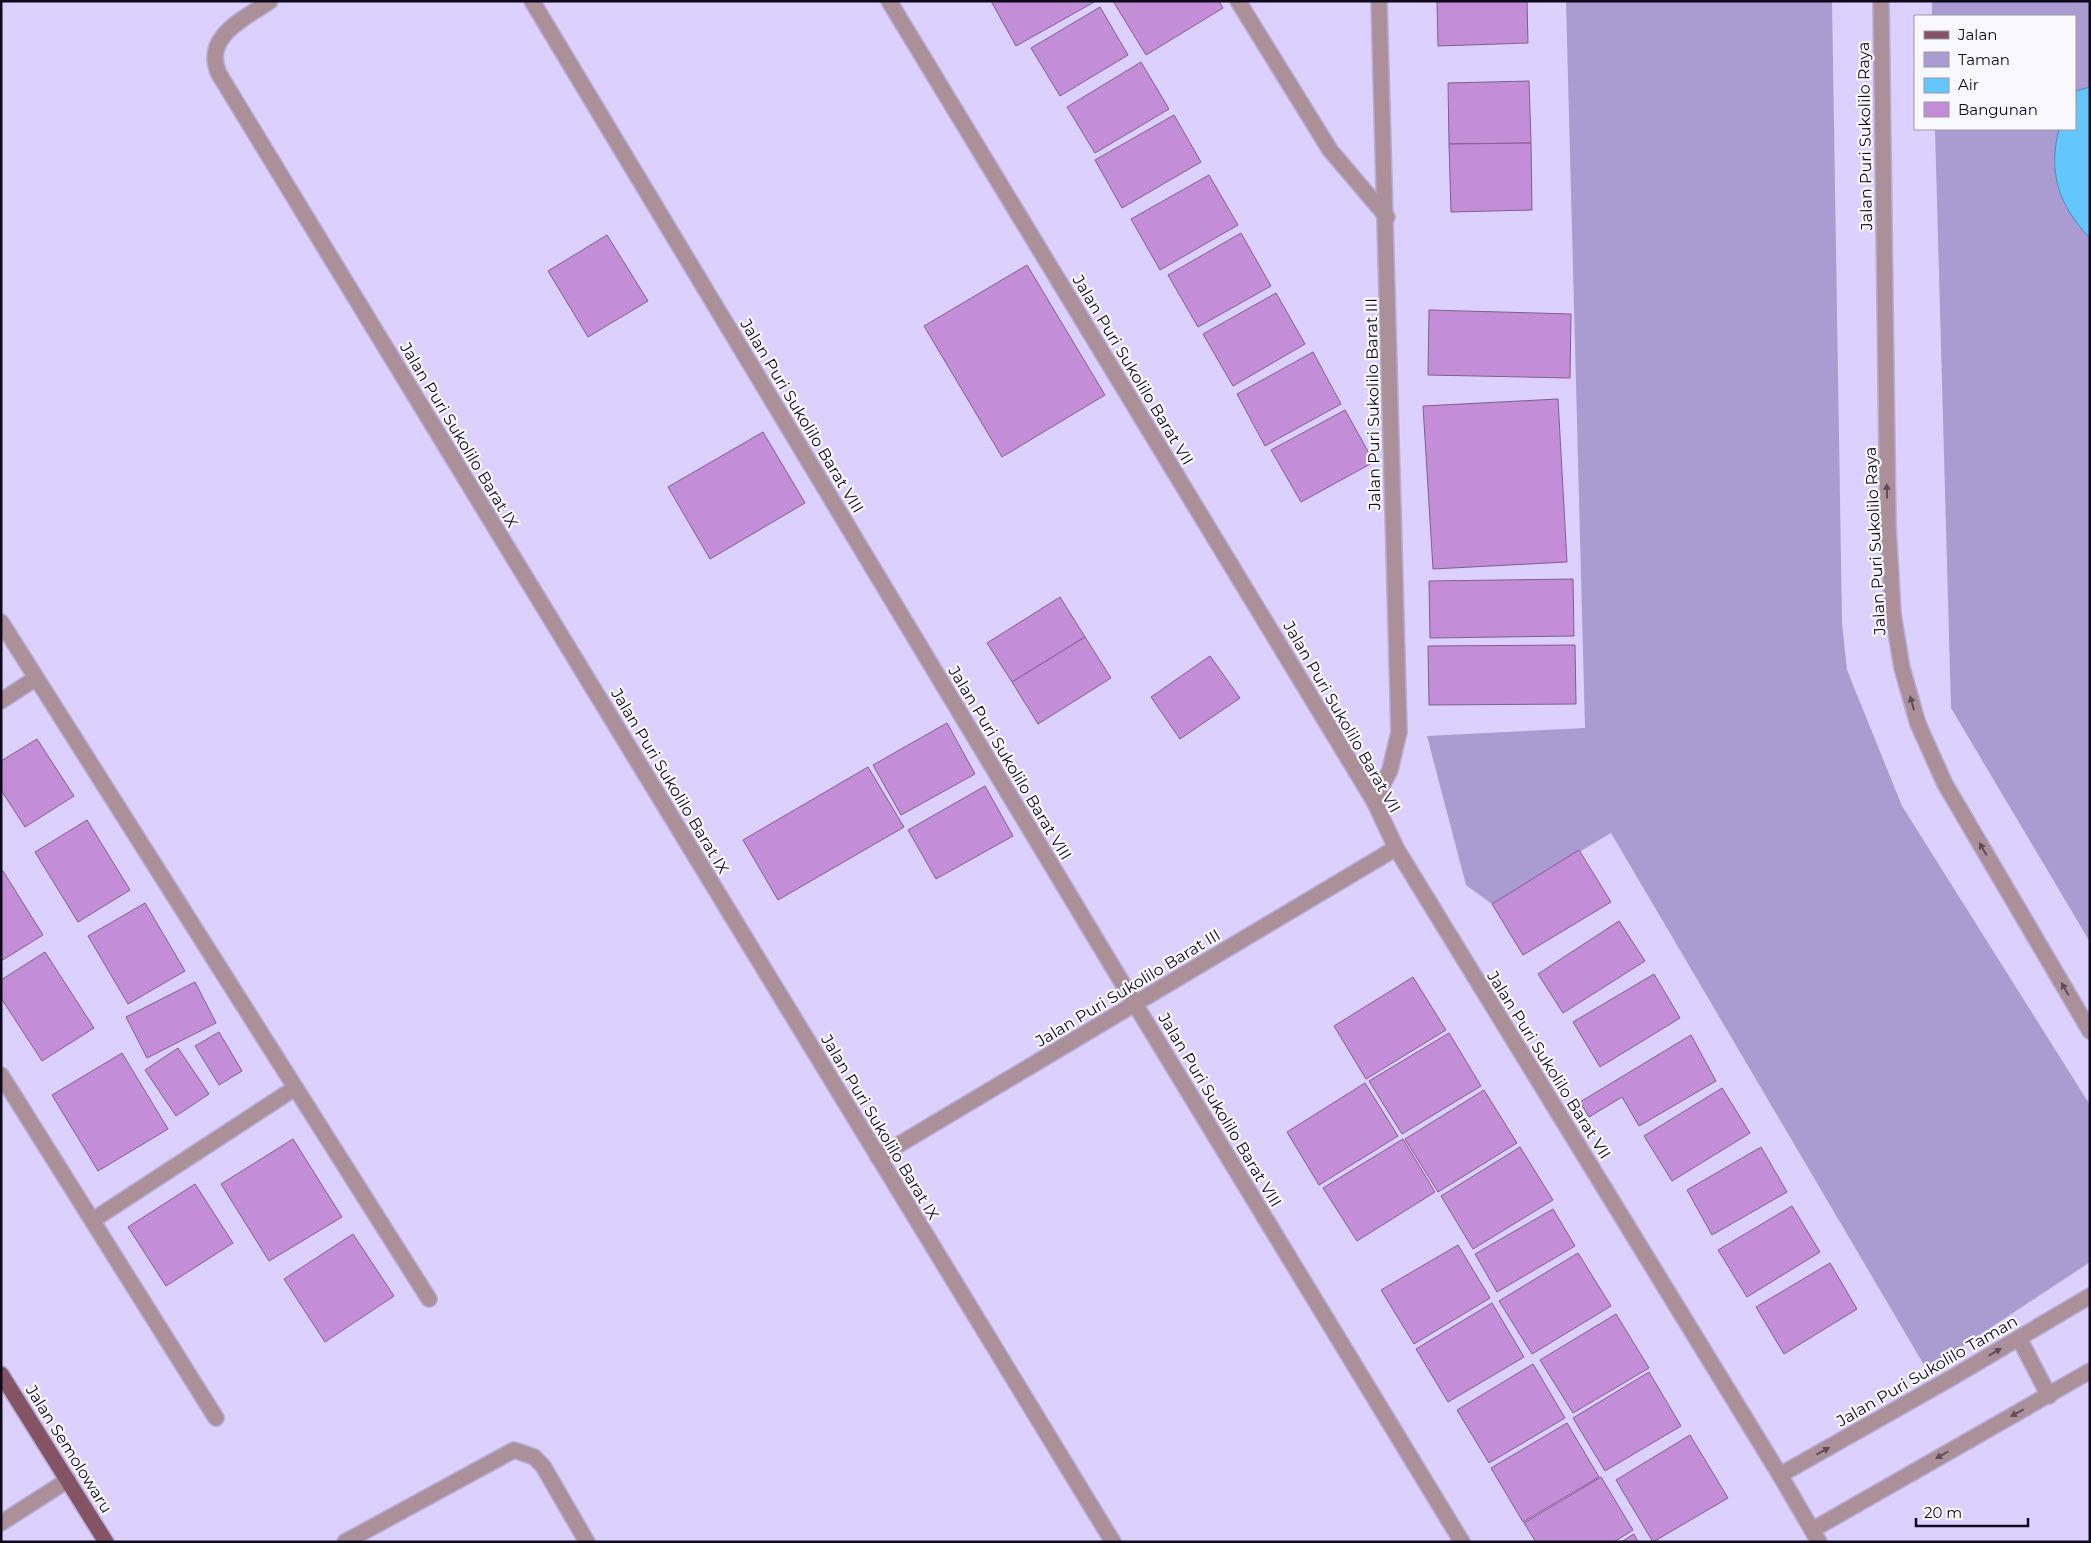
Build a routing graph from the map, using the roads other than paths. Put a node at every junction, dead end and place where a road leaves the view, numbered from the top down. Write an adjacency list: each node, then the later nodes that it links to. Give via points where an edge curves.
1 (270, 1): 17 (street, Jalan Puri Sukolilo Barat IX, via 222,36 214,56 219,74)
2 (532, 1): 13 (street, Jalan Puri Sukolilo Barat VIII)
3 (889, 1): 11 (street, Jalan Puri Sukolilo Barat VII)
4 (1238, 1): 7 (street, via 1330,150)
5 (1379, 1): 7 (street, Jalan Puri Sukolilo Barat III)
6 (1881, 1): 14 (street, Jalan Puri Sukolilo Raya, one-way to 6, via 1945,784 1918,724 1902,668 1893,614 1888,526)
7 (1387, 217): 11 (street, Jalan Puri Sukolilo Barat III, via 1399,732 1390,770)
8 (1, 622): 9 (street)
9 (36, 678): 10 (street); 16 (street)
10 (1, 701)
11 (1374, 801): 12 (street, Jalan Puri Sukolilo Barat VII)
12 (1396, 848): 13 (street, Jalan Puri Sukolilo Barat III); 26 (street, Jalan Puri Sukolilo Barat VII)
13 (1135, 1004): 17 (street, Jalan Puri Sukolilo Barat III); 34 (street, Jalan Puri Sukolilo Barat VIII)
14 (2090, 1031)
15 (1, 1075): 18 (street)
16 (295, 1088): 18 (street); 20 (street)
17 (878, 1157): 33 (street, Jalan Puri Sukolilo Barat IX)
18 (92, 1220): 25 (street)
19 (2090, 1296): 21 (street, Jalan Puri Sukolilo Taman)
20 (429, 1299)
21 (2019, 1338): 24 (street); 26 (street, Jalan Puri Sukolilo Taman, one-way to 21)
22 (2090, 1371): 24 (street)
23 (1, 1374): 27 (main road, Jalan Semolowaru)
24 (2049, 1396): 29 (street, one-way to 29, via 1984,1430)
25 (216, 1418)
26 (1780, 1475): 29 (street, Jalan Puri Sukolilo Barat VII)
27 (68, 1480): 28 (street); 30 (main road, Jalan Semolowaru)
28 (1, 1523)
29 (1816, 1536)
30 (106, 1542)
31 (345, 1542): 32 (street, via 514,1450 534,1457 543,1466)
32 (587, 1542)
33 (1112, 1542)
34 (1462, 1542)

